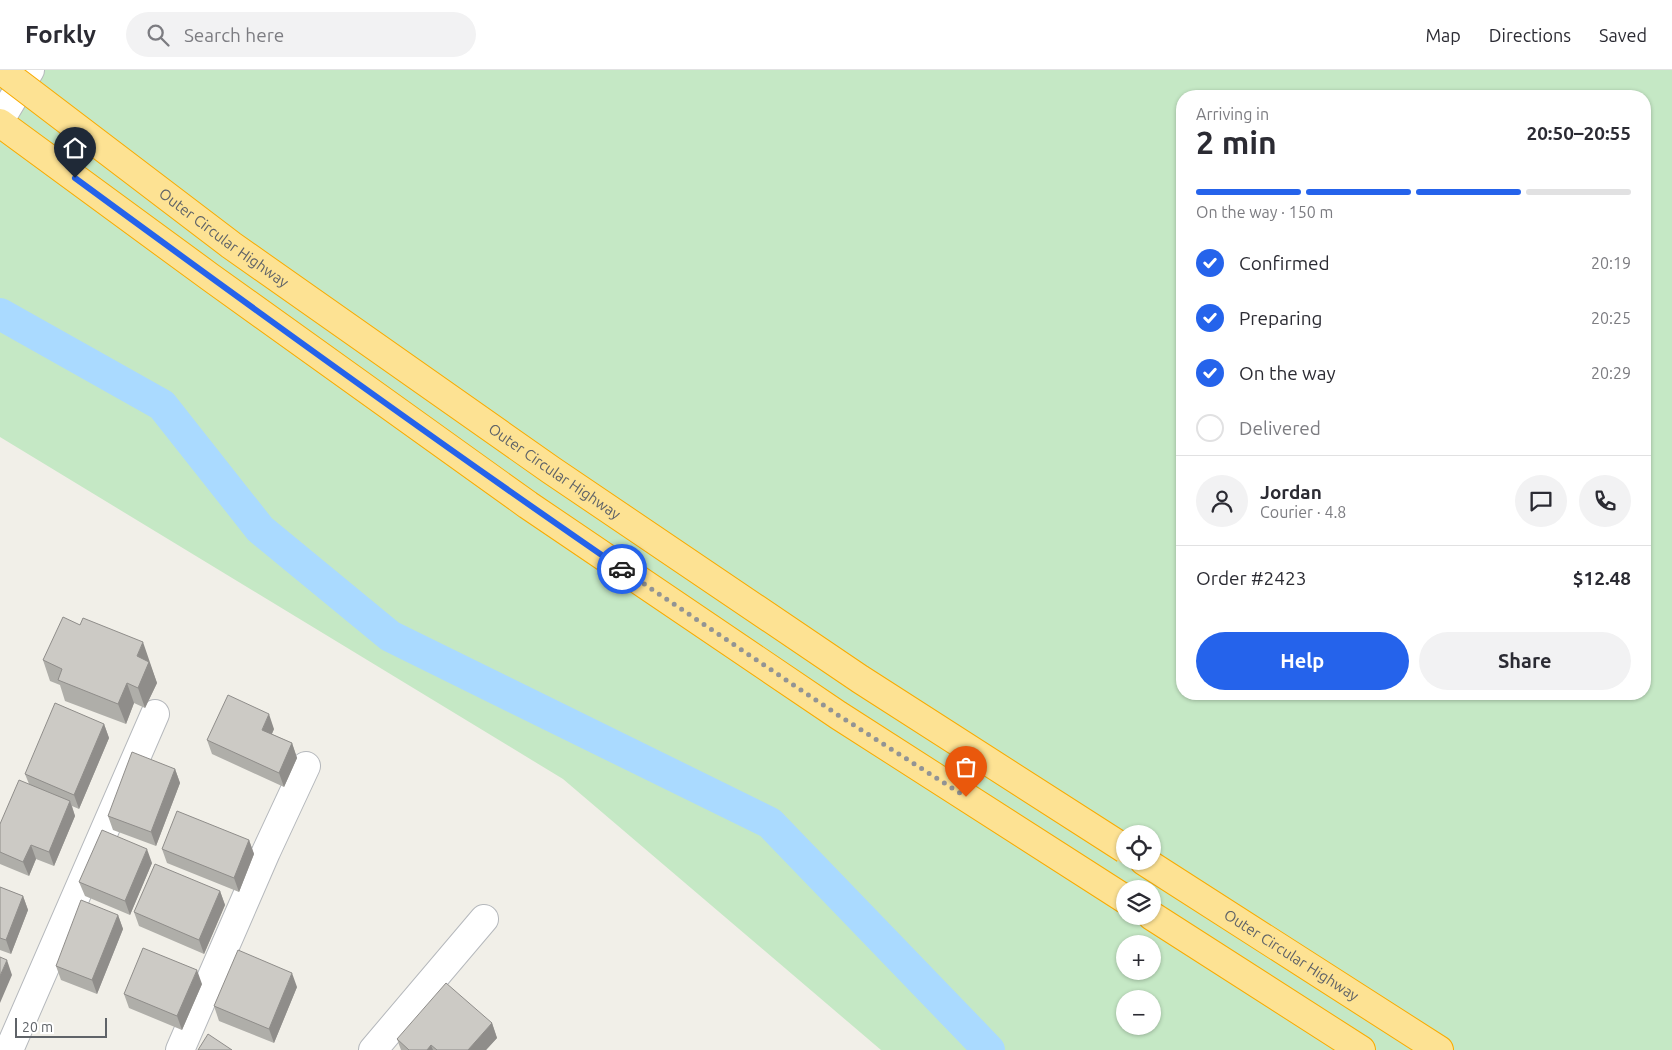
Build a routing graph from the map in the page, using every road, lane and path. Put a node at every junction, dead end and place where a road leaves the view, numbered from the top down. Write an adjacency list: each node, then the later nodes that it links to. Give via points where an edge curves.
1 (1, 70): 6 (highway, Outer Circular Highway, bridge, via 231,245 551,470 860,679)
2 (30, 70): 3 (street)
3 (0, 122): 8 (highway, via 528,505 838,715)
4 (155, 714): 11 (street)
5 (306, 766): 12 (street)
6 (1116, 843)
7 (1158, 870): 15 (highway, Outer Circular Highway)
8 (1116, 893)
9 (484, 919): 13 (street)
10 (1161, 922): 14 (highway)
11 (9, 1050)
12 (180, 1050)
13 (373, 1050)
14 (1362, 1050)
15 (1439, 1050)

